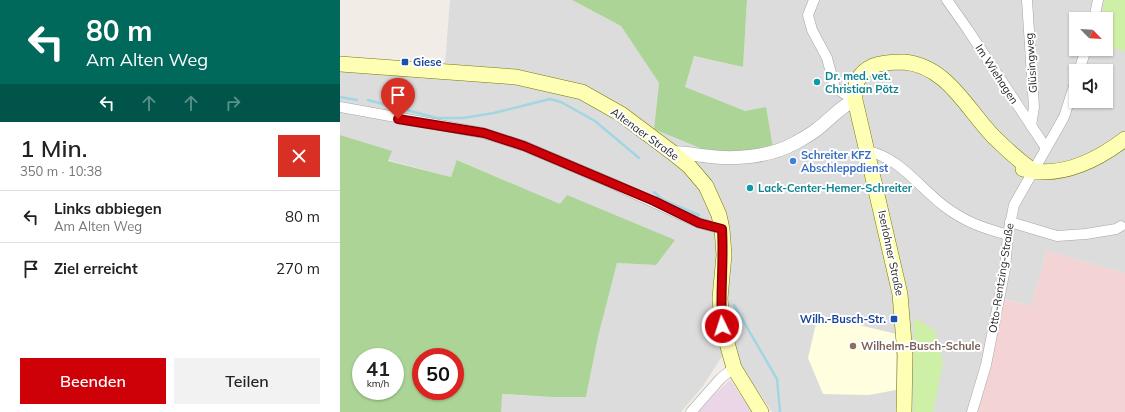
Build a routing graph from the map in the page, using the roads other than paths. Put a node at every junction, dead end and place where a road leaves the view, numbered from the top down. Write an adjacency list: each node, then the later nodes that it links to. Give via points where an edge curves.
1 (814, 0): 7 (street, via 808,15 812,30 827,58 836,88)
2 (947, 0): 10 (street, Im Wiehagen)
3 (1027, 0): 10 (street, Glüsingweg, via 1034,107)
4 (1098, 0): 5 (street)
5 (1095, 12)
6 (340, 64): 14 (main road, Altenaer Straße, via 516,77 582,92 621,114)
7 (855, 100): 13 (main road, Iserlohner Straße); 14 (street, via 843,106 817,130 794,144 768,153 734,158 688,152); 15 (main road, Iserlohner Straße, via 856,82 867,69 878,64 912,63 928,68 944,79 994,137)
8 (1069, 102): 12 (street, Otto-Rentzing-Straße, via 1064,117)
9 (340, 108): 18 (street, via 484,133 524,146 699,223)
10 (1031, 126): 12 (street, Im Wiehagen)
11 (1125, 139): 15 (main road, via 1102,155 1076,167 1056,171)
12 (1046, 148): 15 (street, Otto-Rentzing-Straße)
13 (868, 151): 19 (street, via 889,158 944,206 976,227); 23 (main road, Iserlohner Straße, via 902,304 905,355)
14 (673, 153): 18 (main road, Altenaer Straße, via 689,166 709,191)
15 (1032, 170): 16 (street, Otto-Rentzing-Straße, via 1014,205)
16 (1010, 222): 17 (street, via 1057,236 1086,234); 19 (street, Otto-Rentzing-Straße)
17 (1121, 226)
18 (722, 229): 20 (main road, Altenaer Straße, via 722,326)
19 (1008, 235): 24 (street, Otto-Rentzing-Straße, via 1005,269 986,365)
20 (734, 368): 21 (street, via 720,378); 22 (main road, Altenaer Straße)
21 (691, 412)
22 (761, 412)
23 (904, 412)
24 (972, 412)

